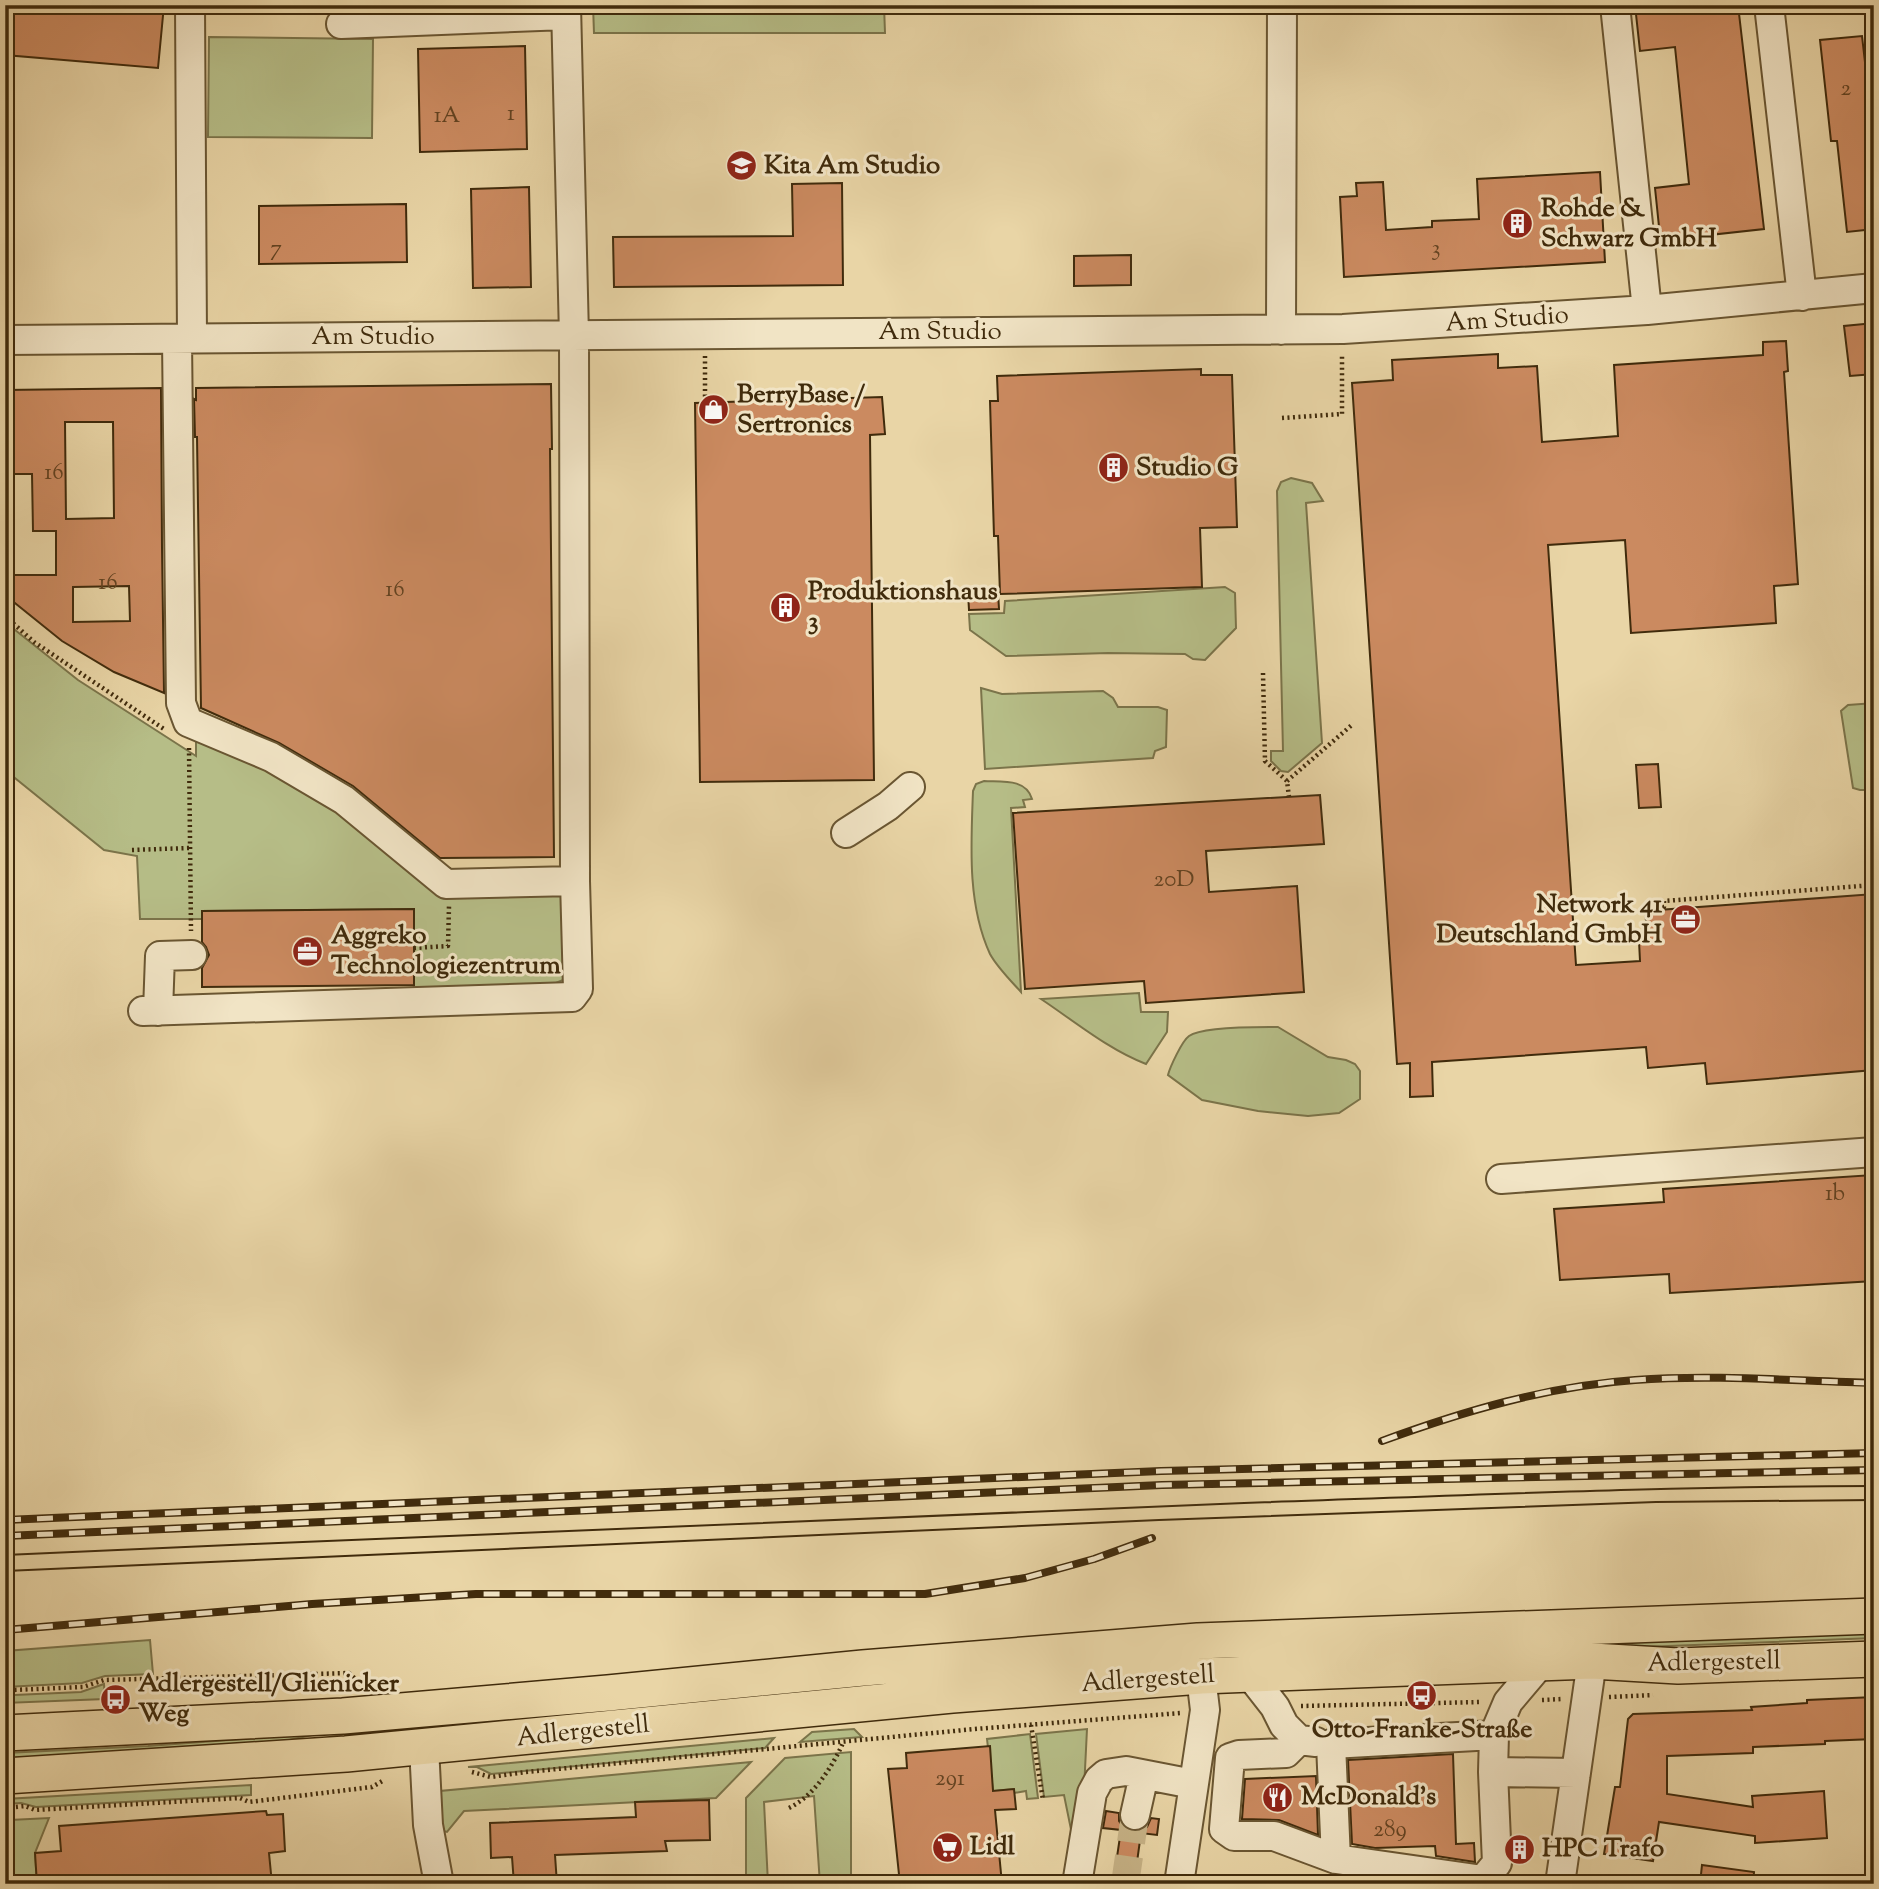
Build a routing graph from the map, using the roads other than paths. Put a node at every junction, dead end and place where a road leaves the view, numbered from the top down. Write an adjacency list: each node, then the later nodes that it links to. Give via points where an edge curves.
1 (190, 5): 12 (street)
2 (1282, 5): 10 (street)
3 (1615, 5): 9 (street)
4 (1769, 5): 8 (street)
5 (566, 10): 6 (street); 11 (street)
6 (341, 24)
7 (1874, 288): 8 (street, Am Studio)
8 (1802, 296): 9 (street, Am Studio)
9 (1647, 310): 10 (street, Am Studio)
10 (1281, 330): 11 (street, Am Studio)
11 (574, 336): 12 (street, Am Studio); 16 (street)
12 (185, 339): 13 (street, Am Studio); 16 (street, via 181,703 188,722 271,757 344,800 446,884)
13 (5, 340)
14 (910, 787): 15 (street)
15 (845, 833)
16 (575, 881): 17 (street, via 578,989 572,997 150,1011 160,956)
17 (192, 955)
18 (1874, 1152): 19 (street)
19 (1501, 1180)
20 (1874, 1616): 21 (main road, Adlergestell)
21 (1198, 1641): 26 (main road); 27 (main road, Adlergestell)
22 (1874, 1659): 23 (main road, Adlergestell, via 1678,1667)
23 (1592, 1661): 24 (main road, Adlergestell); 36 (street)
24 (1541, 1663): 25 (main road, Adlergestell); 30 (street, via 1508,1702)
25 (1250, 1675): 26 (main road, Adlergestell); 31 (street)
26 (1201, 1676): 34 (main road, Adlergestell, via 952,1695); 39 (street, via 1205,1710)
27 (471, 1705): 28 (main road, Adlergestell); 34 (main road, Adlergestell, via 424,1723)
28 (343, 1716): 29 (main road, Adlergestell); 33 (main road)
29 (5, 1732)
30 (1493, 1735): 32 (street); 35 (street)
31 (1299, 1740): 32 (street); 41 (street, via 1286,1753 1230,1758 1224,1829 1234,1836 1274,1836)
32 (1331, 1744): 41 (street)
33 (346, 1754): 34 (main road, Adlergestell); 38 (main road, Adlergestell)
34 (424, 1761): 42 (street, via 428,1825)
35 (1493, 1772): 36 (street); 41 (street, via 1497,1863 1483,1880)
36 (1576, 1773): 45 (street)
37 (1144, 1775): 39 (street); 40 (street); 43 (street, via 1113,1772 1099,1780 1092,1793)
38 (5, 1776)
39 (1193, 1784): 44 (street)
40 (1135, 1815)
41 (1336, 1859)
42 (439, 1884)
43 (1077, 1884)
44 (1179, 1884)
45 (1560, 1884)

